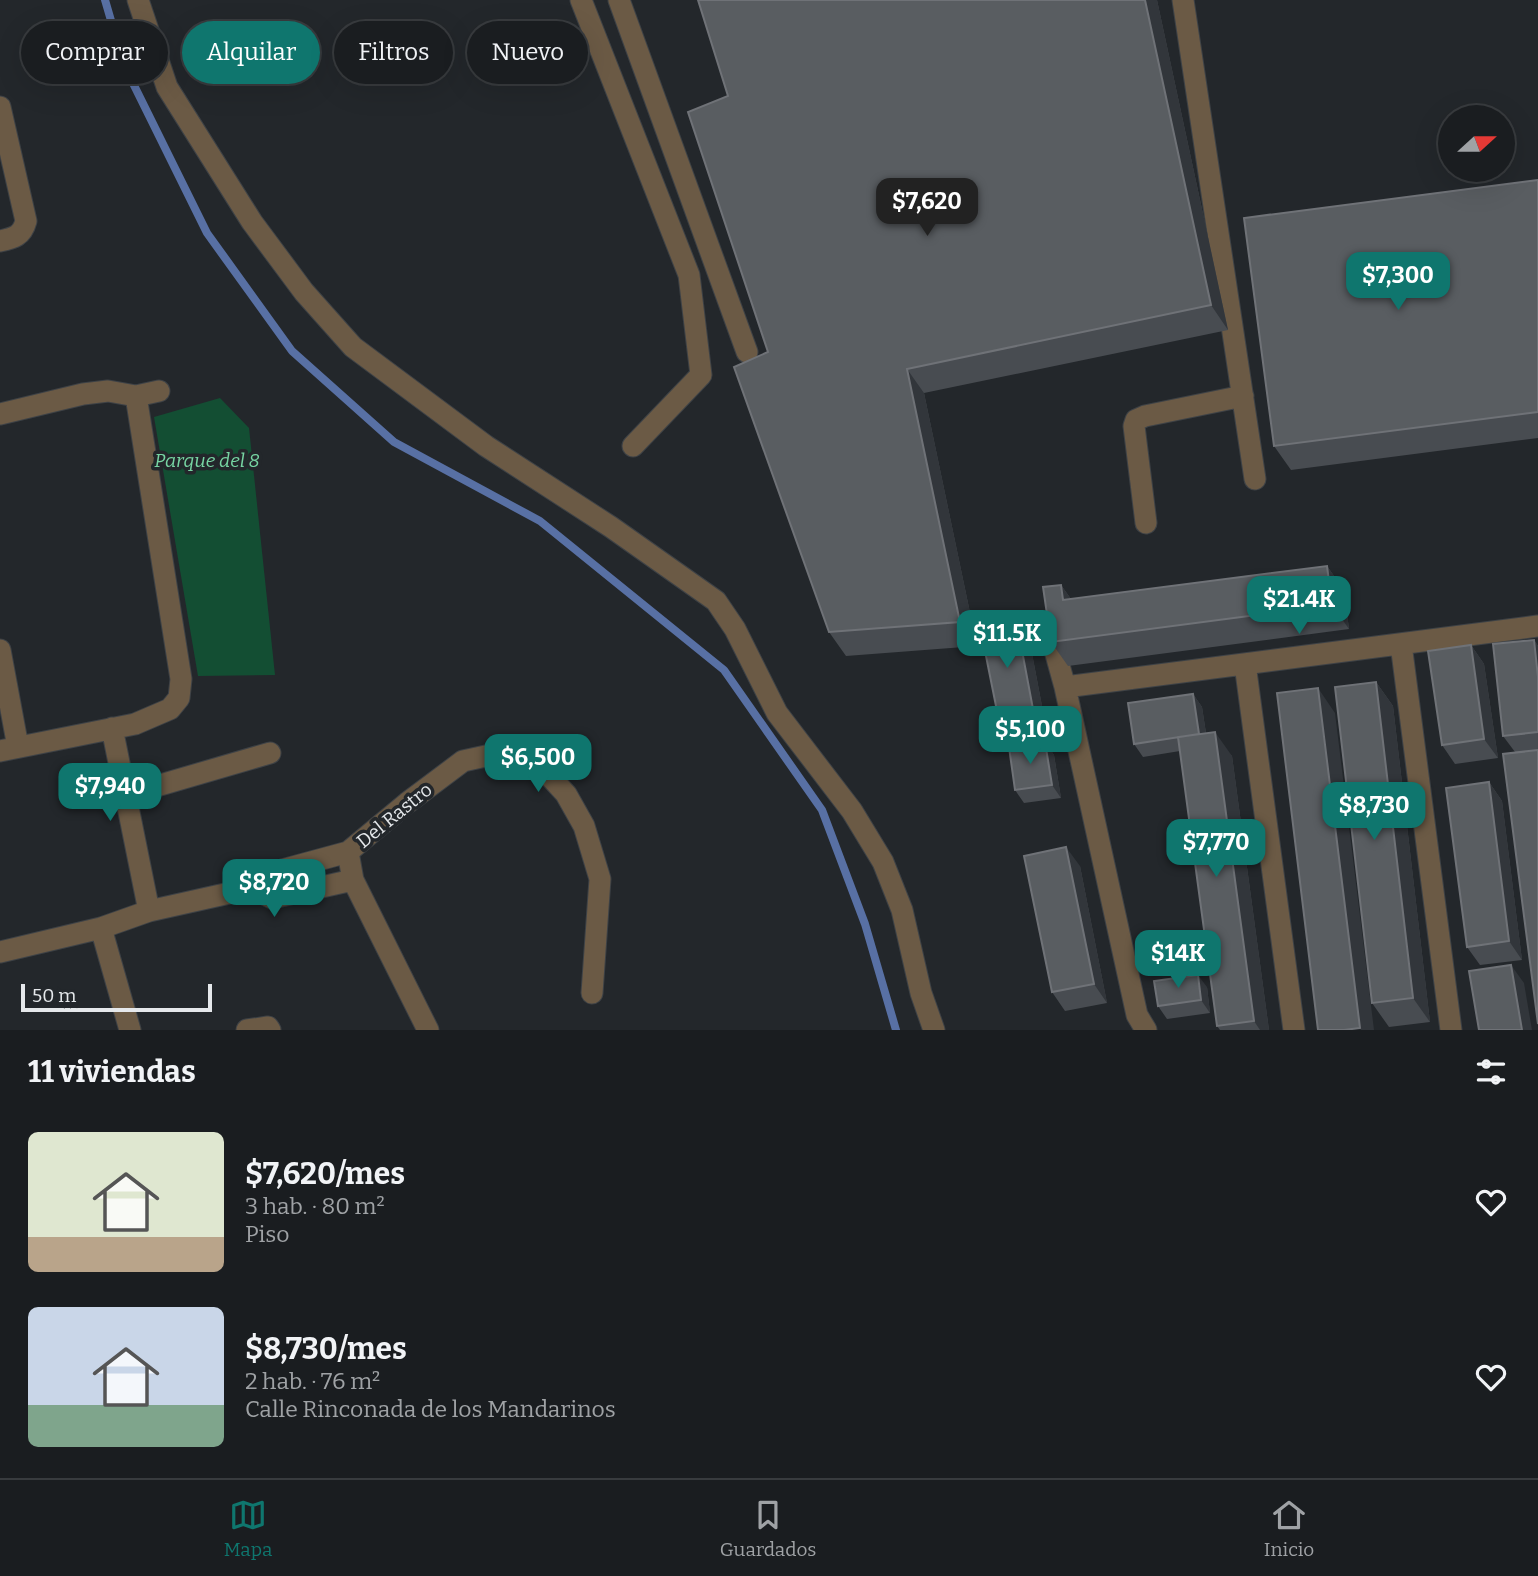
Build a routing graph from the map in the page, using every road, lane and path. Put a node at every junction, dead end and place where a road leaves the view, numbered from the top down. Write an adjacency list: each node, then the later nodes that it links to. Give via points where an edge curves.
1 (138, 0): 35 (street, via 167,87 187,120 252,222 304,292 353,347 486,446 716,601 778,713 852,811 883,862 902,910)
2 (581, 0): 12 (street, via 689,275 701,375)
3 (619, 0): 7 (street)
4 (1183, 0): 10 (street)
5 (0, 107): 6 (street, via 26,221 14,237)
6 (0, 241)
7 (747, 352)
8 (159, 391): 9 (street)
9 (136, 396): 11 (street, via 108,391 83,394); 21 (street, via 181,679 179,698 170,709)
10 (1242, 396): 13 (street); 14 (street, via 1136,421)
11 (0, 414)
12 (633, 446)
13 (1255, 479)
14 (1146, 523)
15 (1538, 626): 17 (street)
16 (1052, 640): 20 (street)
17 (1401, 644): 19 (street); 37 (street)
18 (0, 649): 22 (street)
19 (1245, 664): 20 (street); 36 (street)
20 (1065, 687): 30 (street)
21 (112, 728): 22 (street); 24 (street)
22 (9, 749)
23 (270, 753): 24 (street)
24 (126, 795): 26 (street)
25 (351, 868): 26 (street, via 267,874 252,888); 29 (street, Del Rastro, via 407,803 463,761 495,754 521,755 543,769 566,794 584,826 600,879); 34 (street)
26 (149, 911): 27 (street)
27 (101, 928): 28 (street); 31 (street)
28 (0, 952)
29 (592, 993)
30 (1142, 1023)
31 (130, 1030)
32 (247, 1030): 33 (street)
33 (270, 1030)
34 (428, 1030)
35 (934, 1030)
36 (1294, 1030)
37 (1451, 1030)

